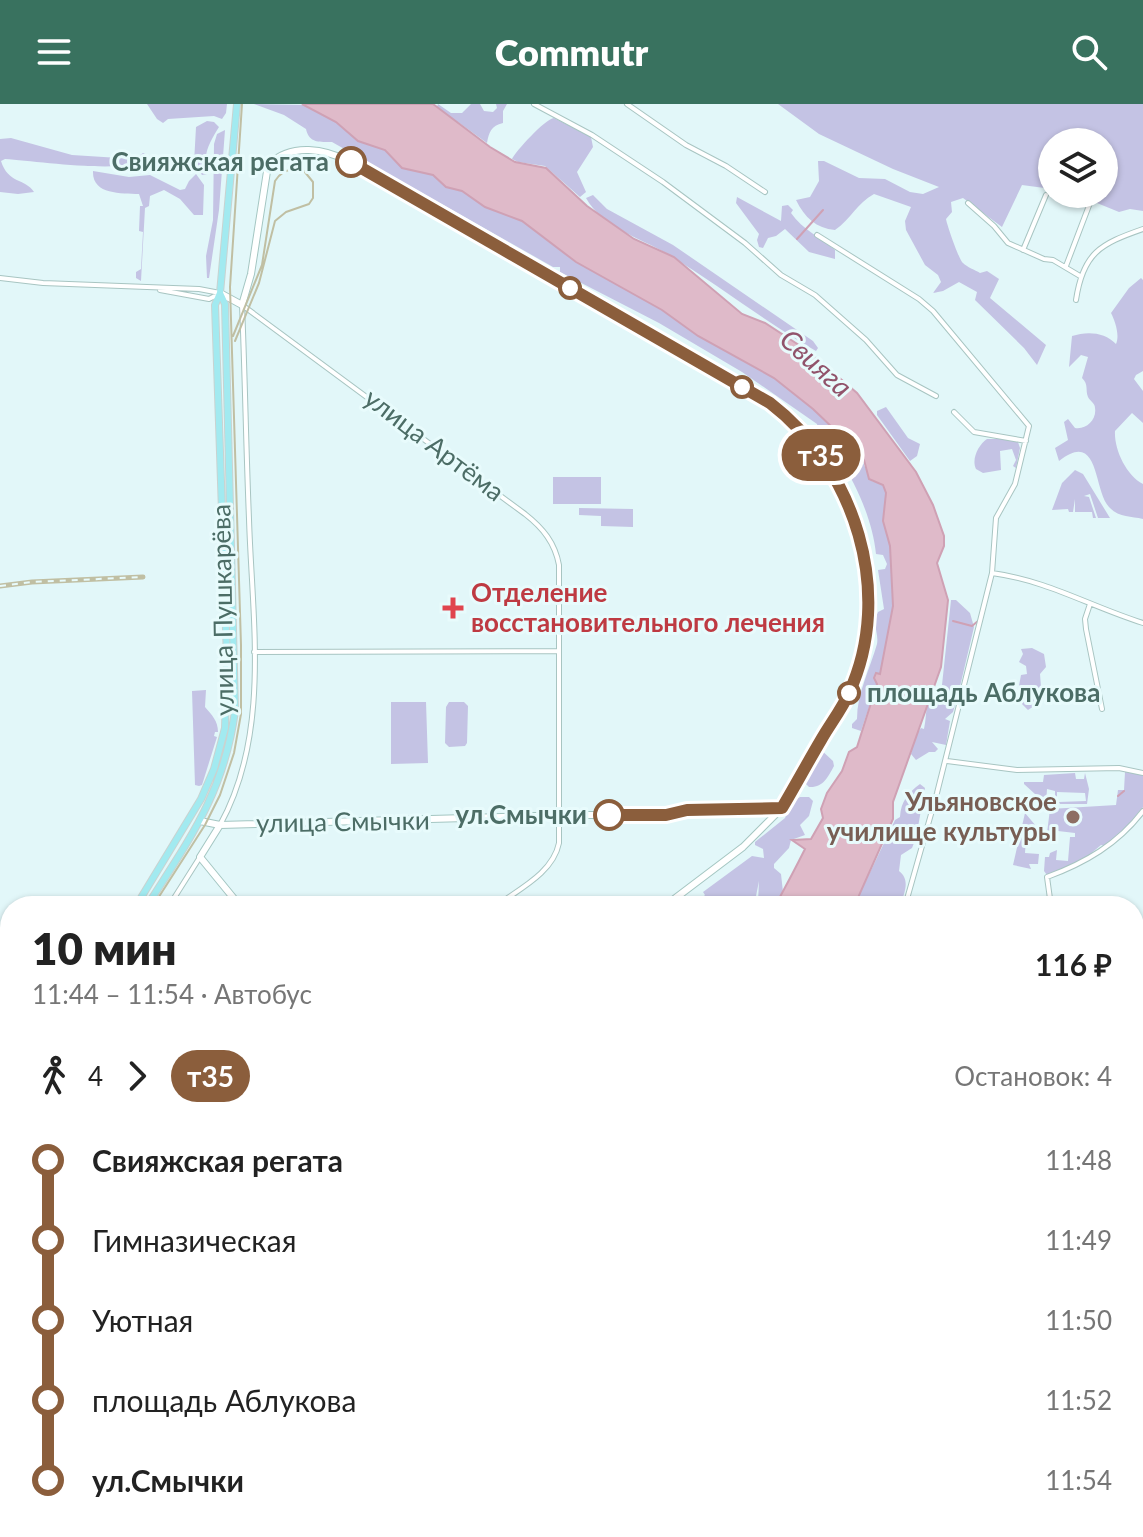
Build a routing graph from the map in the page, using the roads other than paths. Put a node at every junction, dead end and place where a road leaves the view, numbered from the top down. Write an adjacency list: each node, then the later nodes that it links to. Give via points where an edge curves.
1 (237, 104): 14 (main road, улица Пушкарёва)
2 (534, 104): 17 (street, via 663,182 781,275 815,295 897,375)
3 (627, 104): 4 (street)
4 (765, 192)
5 (968, 203): 10 (street, via 1008,243)
6 (1041, 208): 10 (street)
7 (1088, 208): 11 (street)
8 (1143, 229): 12 (street, via 1099,247)
9 (817, 235): 19 (street, via 933,311 1029,426)
10 (1023, 250): 11 (street)
11 (1066, 266): 12 (street)
12 (1080, 276): 15 (street)
13 (0, 278): 14 (street)
14 (220, 293): 16 (street, улица Артёма); 20 (main road, улица Пушкарёва, via 215,305); 21 (main road, улица Пушкарёва, via 225,304)
15 (1076, 300)
16 (242, 305): 29 (street, улица Артёма, via 542,530 559,565); 30 (street); 36 (street, via 268,165 292,152 321,151 350,162 642,329 770,403 794,423 833,473 850,508 864,560 868,603 864,644 849,693)
17 (936, 396)
18 (954, 412): 19 (street, via 974,432)
19 (1026, 441): 26 (street, via 1015,484 996,518)
20 (221, 477): 21 (main road); 22 (main road, улица Пушкарёва)
21 (230, 477): 23 (main road, улица Пушкарёва)
22 (222, 494): 23 (main road); 24 (main road, улица Пушкарёва)
23 (230, 494): 25 (main road, улица Пушкарёва)
24 (224, 565): 25 (main road); 31 (main road, улица Пушкарёва)
25 (232, 565): 32 (main road, улица Пушкарёва)
26 (992, 573): 27 (street, via 1042,583); 34 (street)
27 (1090, 604): 28 (street); 33 (street, via 1086,629)
28 (1143, 623)
29 (559, 651): 30 (street); 38 (street, улица Артёма)
30 (254, 652): 41 (street, via 247,746 237,789)
31 (227, 682): 32 (main road); 39 (main road, улица Пушкарёва, via 220,749)
32 (236, 682): 40 (main road, улица Пушкарёва, via 227,754)
33 (1102, 709)
34 (945, 761): 35 (street, via 1017,770 1119,768); 49 (street)
35 (1143, 773)
36 (782, 808): 38 (street, улица Смычки); 48 (street, via 743,847)
37 (1143, 811): 50 (street, via 1128,830 1090,859 1047,877)
38 (558, 815): 41 (street, улица Смычки); 47 (street, улица Артёма, via 553,862)
39 (192, 816): 40 (main road, улица Смычки); 43 (main road, улица Пушкарёва)
40 (200, 821): 41 (street, улица Смычки); 44 (main road, улица Пушкарёва)
41 (220, 825): 42 (street)
42 (200, 857): 45 (street); 46 (street)
43 (142, 896)
44 (153, 896)
45 (175, 896)
46 (232, 896)
47 (509, 896)
48 (678, 896)
49 (908, 896)
50 (1050, 896)

